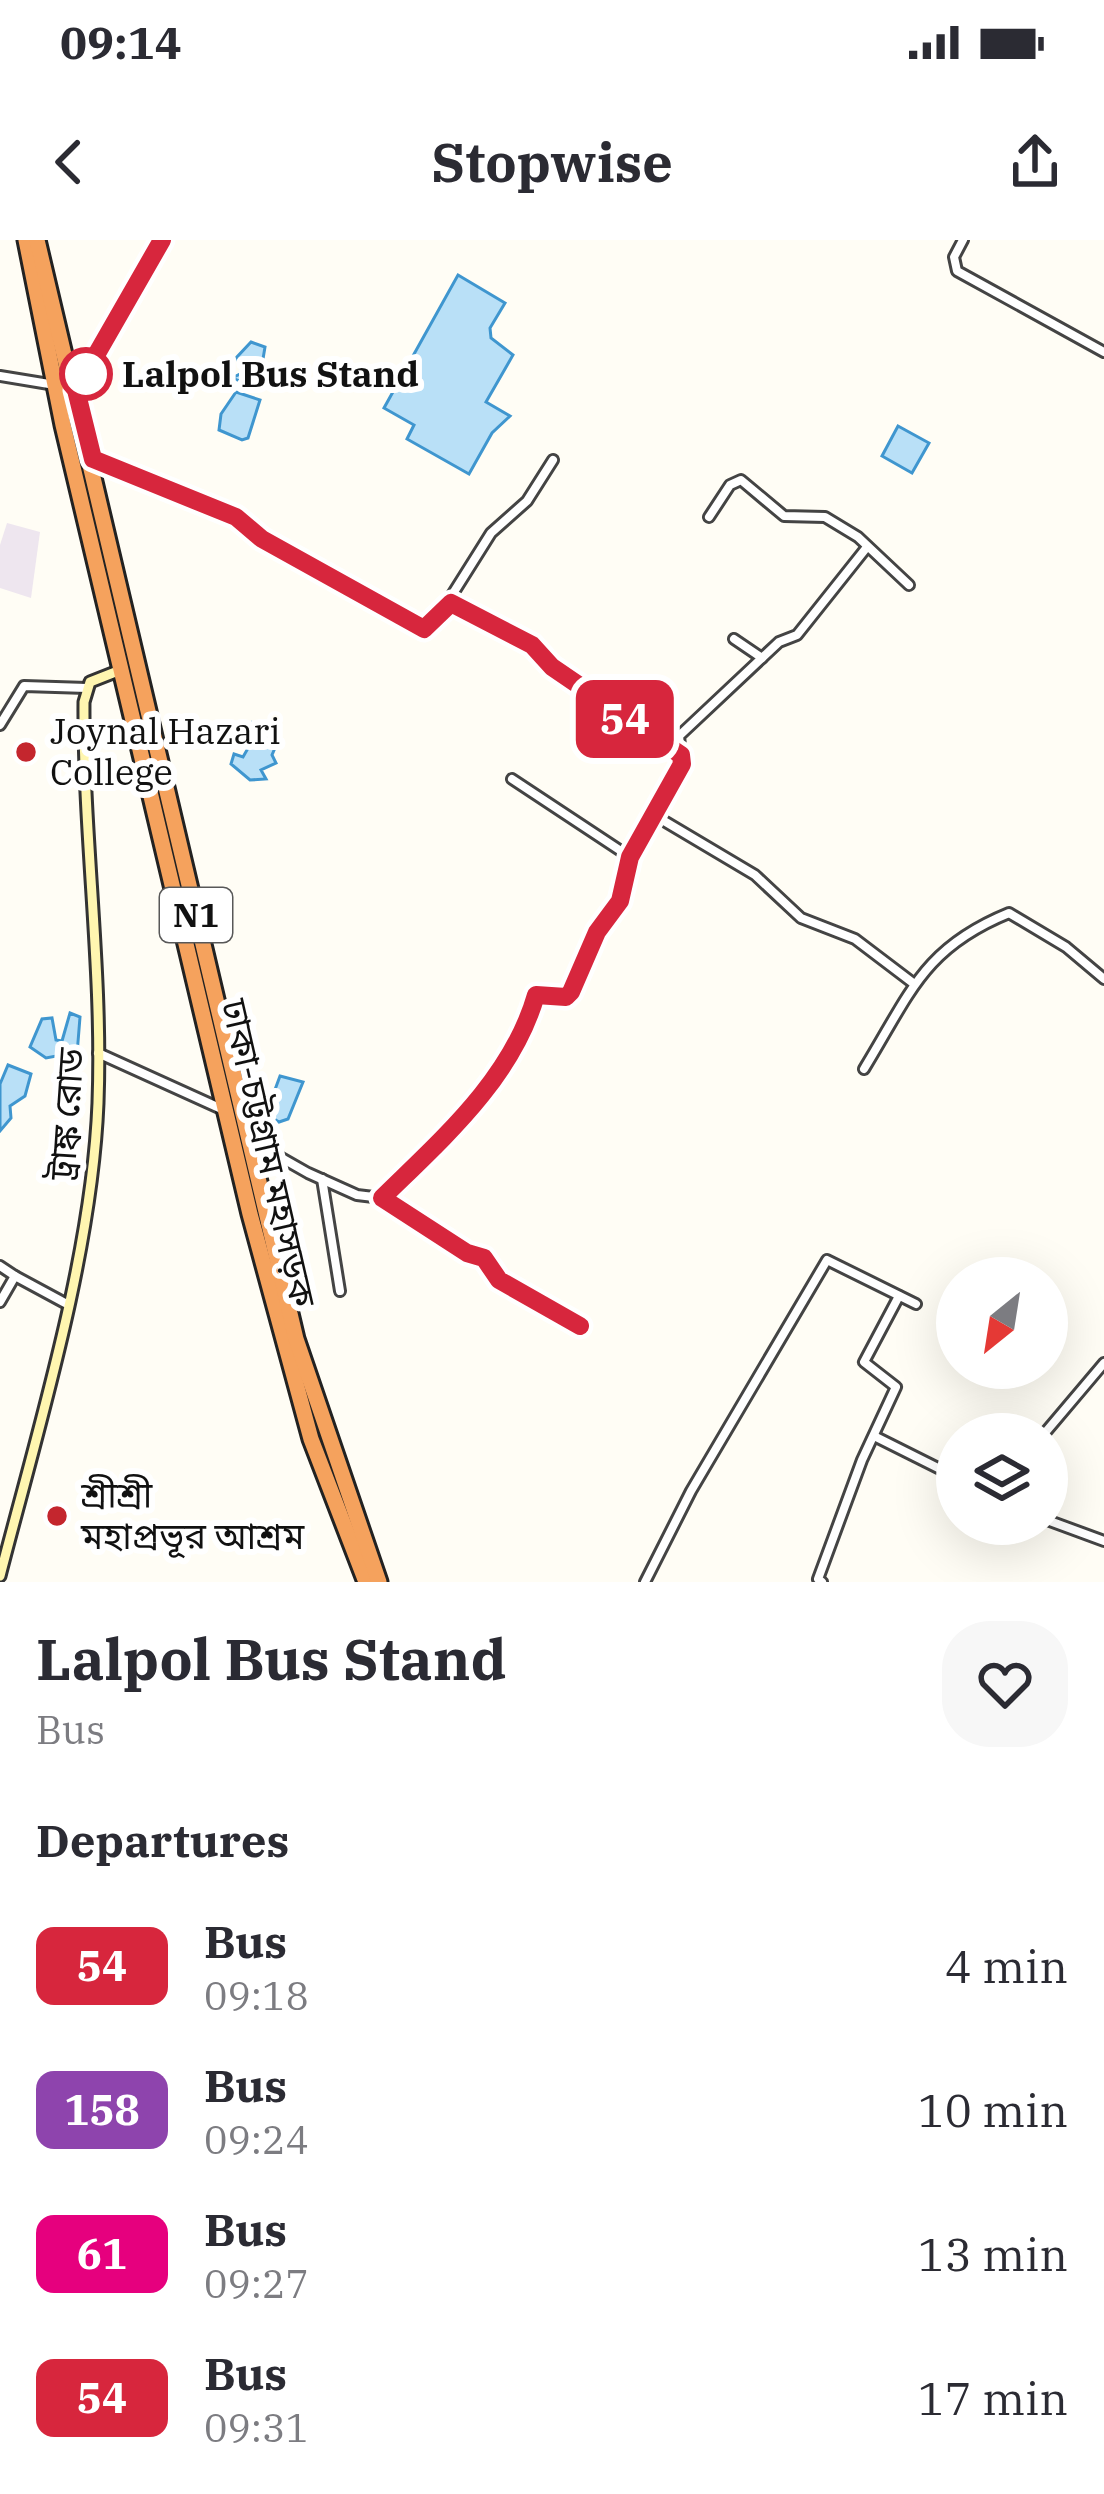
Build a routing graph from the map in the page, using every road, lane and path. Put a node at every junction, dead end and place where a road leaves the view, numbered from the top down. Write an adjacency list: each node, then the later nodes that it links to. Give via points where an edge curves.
1 (26, 240): 5 (highway, ঢাকা-চট্টগ্রাম মহাসড়ক / N1)
2 (38, 240): 5 (highway, ঢাকা-চট্টগ্রাম মহাসড়ক / N1)
3 (162, 240): 7 (main road)
4 (963, 240): 6 (street, via 957,271)
5 (50, 322): 8 (main road); 10 (main road); 15 (highway, ঢাকা-চট্টগ্রাম মহাসড়ক / N1)
6 (1104, 352)
7 (87, 371): 8 (main road); 11 (main road)
8 (72, 372): 11 (main road)
9 (0, 376): 10 (street)
10 (49, 384): 15 (main road, via 69,474)
11 (76, 390): 12 (main road)
12 (93, 459): 15 (main road); 18 (street, via 236,517 424,629)
13 (553, 460): 18 (street, via 491,533)
14 (709, 517): 16 (street, via 741,480 784,516 825,517)
15 (95, 526): 19 (highway, ঢাকা-চট্টগ্রাম মহাসড়ক / N1)
16 (867, 547): 17 (street); 21 (street, via 797,635)
17 (909, 585)
18 (447, 603): 26 (street, via 532,645)
19 (122, 629): 22 (highway, ঢাকা-চট্টগ্রাম মহাসড়ক / N1); 25 (highway, ঢাকা-চট্টগ্রাম মহাসড়ক / N1)
20 (734, 639): 21 (street)
21 (762, 658): 26 (street, via 690,722 677,742)
22 (123, 669): 23 (main road); 25 (highway, ঢাকা-চট্টগ্রাম মহাসড়ক / N1)
23 (87, 688): 24 (street, via 24,686); 33 (main road, ট্রাঙ্ক রোড)
24 (0, 725)
25 (149, 749): 27 (highway, ঢাকা-চট্টগ্রাম মহাসড়ক / N1)
26 (681, 755): 29 (street)
27 (155, 772): 35 (highway, ঢাকা-চট্টগ্রাম মহাসড়ক / N1); 36 (highway, ঢাকা-চট্টগ্রাম মহাসড়ক / N1)
28 (512, 779): 30 (street)
29 (654, 815): 30 (street); 32 (street, via 755,875 801,918 855,939)
30 (630, 857): 38 (street, via 620,901 571,992 536,995 510,1058)
31 (1104, 979): 32 (street, via 1009,914 946,945)
32 (913, 983): 34 (street)
33 (98, 1053): 35 (street); 44 (main road, ট্রাঙ্ক রোড, via 91,1170)
34 (864, 1069)
35 (227, 1111): 54 (highway, ঢাকা-চট্টগ্রাম মহাসড়ক / N1, via 292,1378)
36 (248, 1139): 37 (street); 55 (highway, ঢাকা-চট্টগ্রাম মহাসড়ক / N1, via 304,1371)
37 (322, 1179): 38 (street); 41 (street)
38 (382, 1198): 46 (street)
39 (0, 1265): 40 (street)
40 (15, 1276): 43 (street); 44 (street)
41 (340, 1292)
42 (899, 1296): 45 (street); 49 (street, via 864,1362 896,1387); 56 (street, via 827,1260)
43 (0, 1302)
44 (65, 1303): 53 (main road, ট্রাঙ্ক রোড)
45 (916, 1304)
46 (580, 1326)
47 (1104, 1364): 48 (street)
48 (1062, 1413)
49 (874, 1436): 50 (street); 57 (street)
50 (936, 1467)
51 (1068, 1528): 52 (street)
52 (1104, 1541)
53 (0, 1576)
54 (366, 1582)
55 (379, 1582)
56 (645, 1582)
57 (822, 1582)

